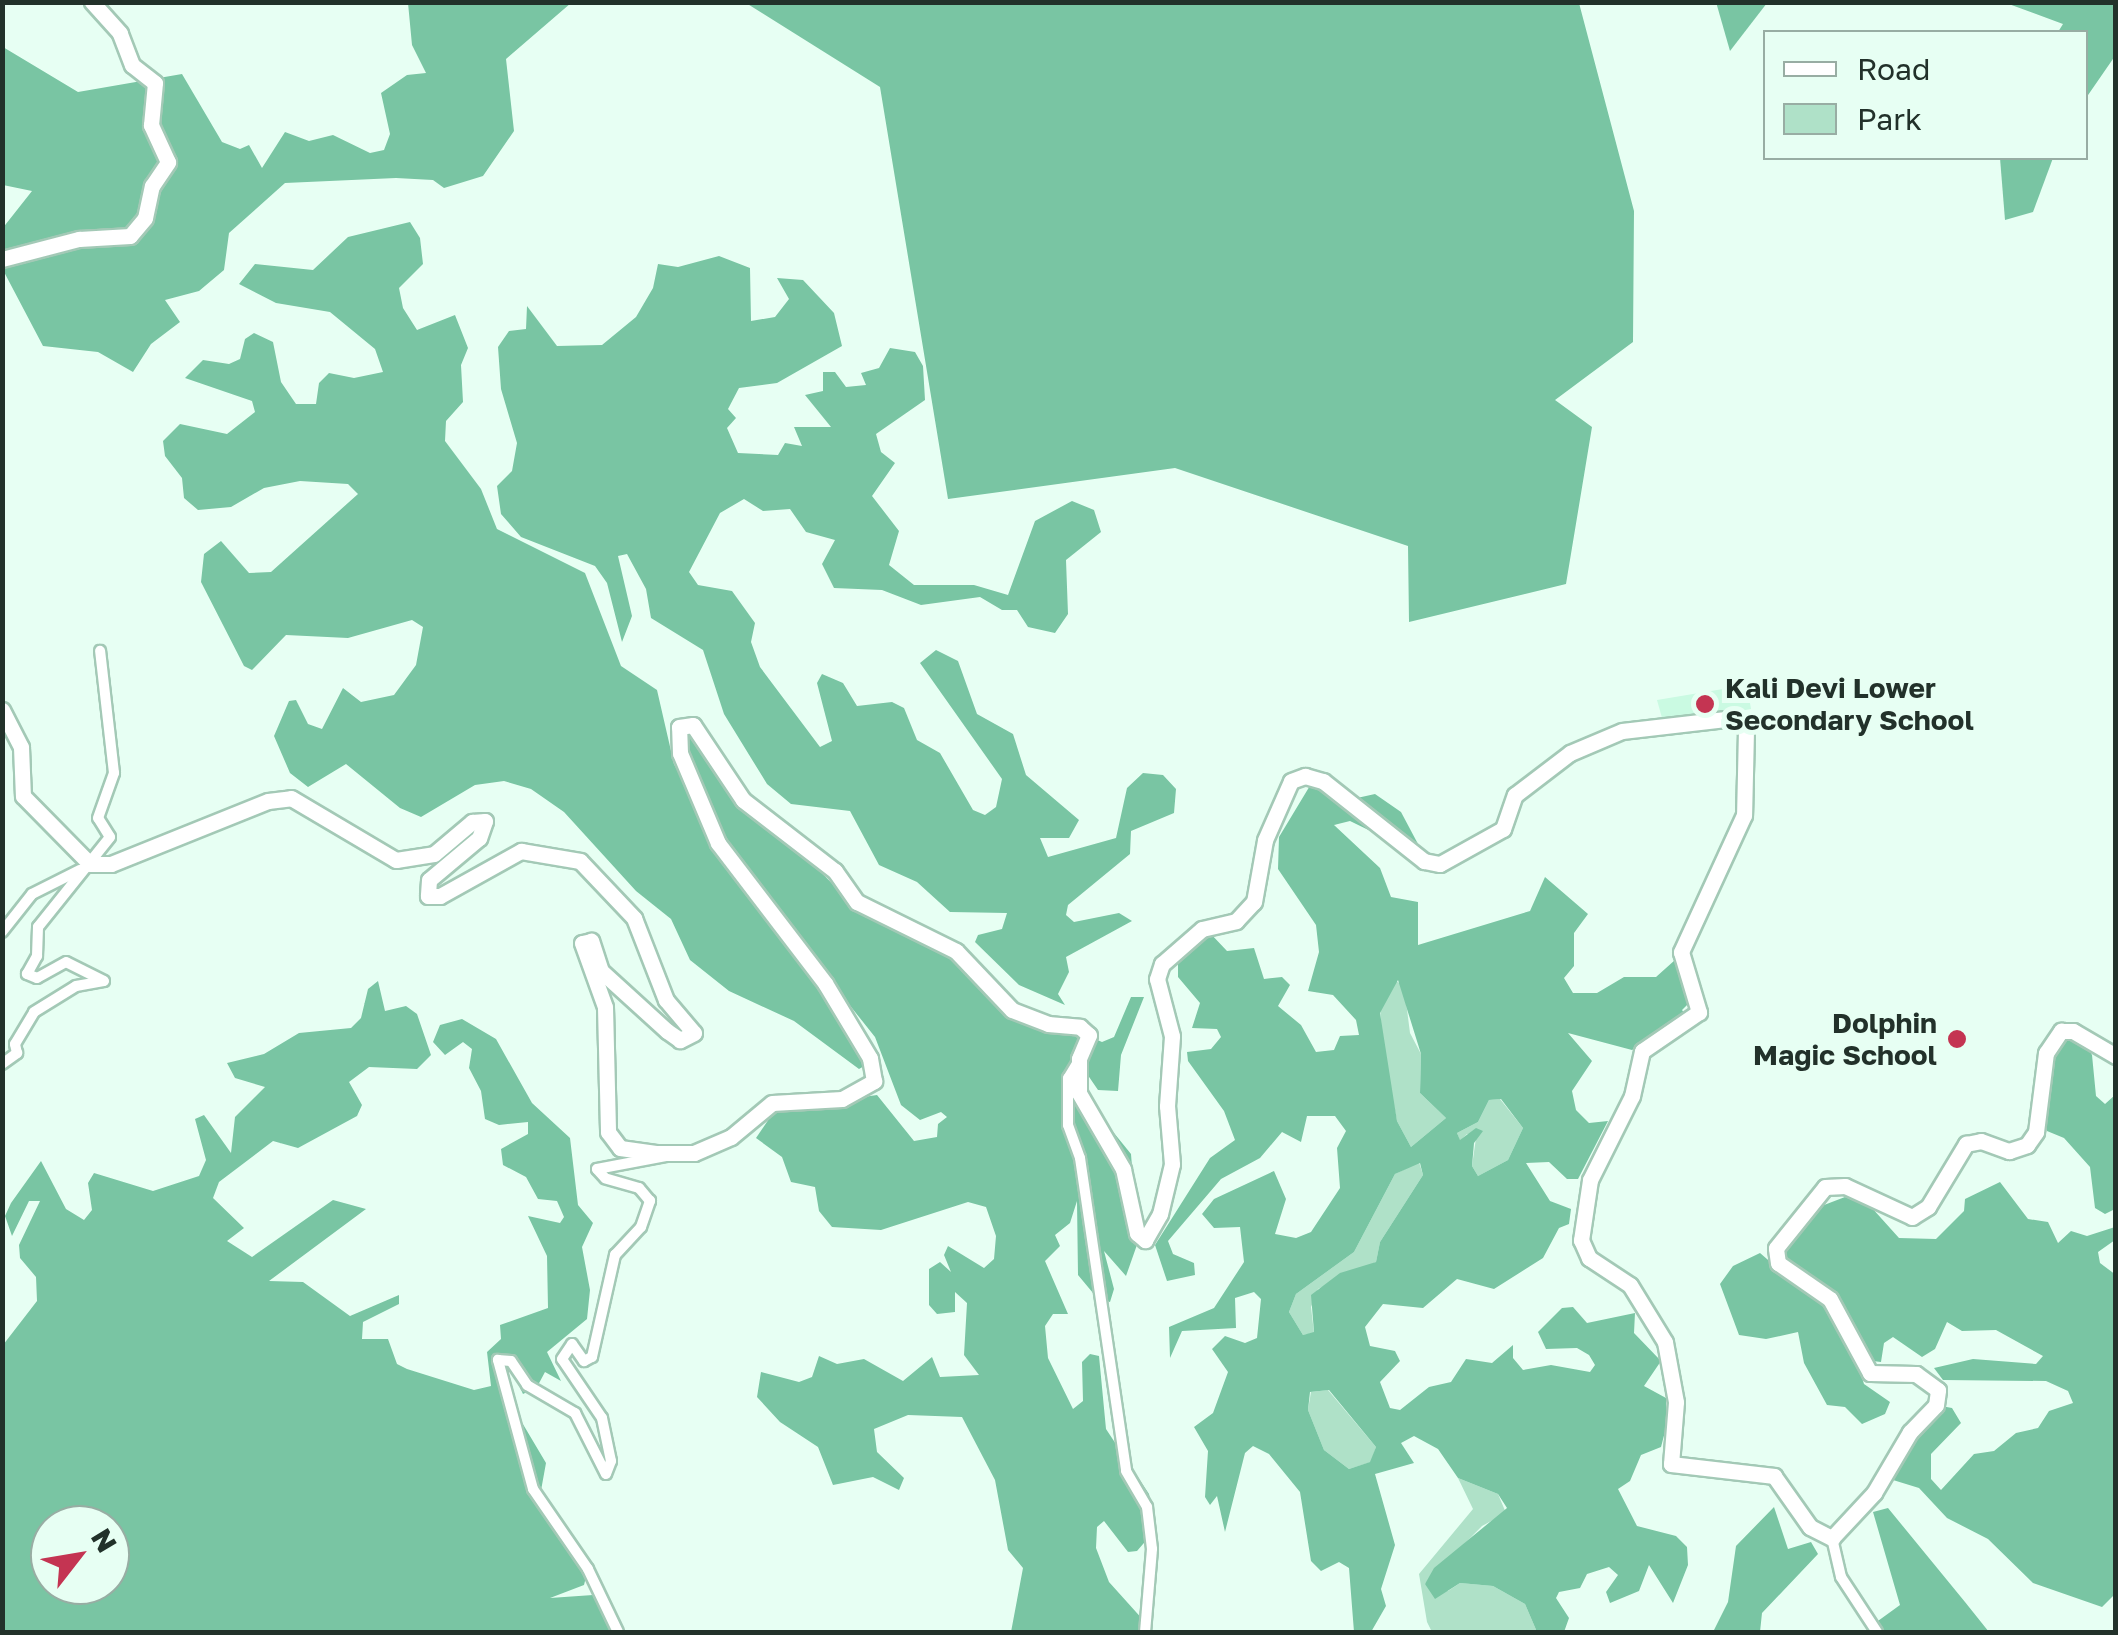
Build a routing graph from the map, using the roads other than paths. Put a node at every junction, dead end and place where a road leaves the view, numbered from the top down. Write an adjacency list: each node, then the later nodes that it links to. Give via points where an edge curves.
1 (92, 2): 2 (main road, via 120,32 132,65 156,82 150,124 168,162 152,186 145,218 130,236 73,240)
2 (2, 259)
3 (100, 652): 5 (street, via 114,773 98,818 110,836)
4 (2, 710): 5 (main road, via 21,747 24,796)
5 (90, 864): 6 (street, via 32,894); 9 (street, via 38,927 37,956 27,974 37,978 66,962 104,980 76,986 34,1012 17,1052); 10 (main road, via 111,864 268,800 292,798 396,860 434,854 472,822 486,821 479,838 429,880 428,896 440,896 512,853 570,854 634,918 666,1000 694,1033 680,1040 667,1032 601,971 592,941 582,944 604,1006 608,1132 620,1148)
6 (2, 932)
7 (2116, 1056): 11 (main road, via 2073,1030 2061,1031 2046,1053 2036,1132 2027,1145 2009,1152 1982,1141 1966,1144 1928,1207 1912,1217 1845,1186 1825,1187 1776,1248 1778,1263 1830,1298 1870,1372 1916,1374 1938,1390 1936,1405 1910,1432 1874,1493)
8 (1079, 1059): 10 (main road, via 1089,1042 1080,1026 1048,1024 1012,1010 956,951 866,909 835,871 743,800 700,730 685,722 679,727 680,753 718,843 824,984 870,1058 874,1081 842,1099 772,1102 731,1137 694,1153); 11 (main road, via 1078,1093 1123,1168 1140,1238 1149,1239 1172,1164 1166,1106 1172,1036 1156,978 1162,964 1202,928 1236,920 1254,902 1265,840 1290,781 1323,781 1424,862 1440,864 1502,830 1514,795 1570,752 1622,731 1740,721 1746,730 1741,828 1680,952 1699,1012 1642,1050 1634,1092 1590,1180 1581,1234 1586,1254 1630,1286 1665,1342 1676,1402 1672,1464 1774,1476 1810,1526); 13 (street, via 1068,1078 1068,1125 1080,1158 1126,1472 1147,1507 1152,1549)
9 (2, 1064)
10 (670, 1153): 12 (street, via 598,1168 605,1178 639,1188 650,1201 641,1227 614,1255 592,1356 584,1360 572,1344 562,1359 602,1418 612,1468 606,1474 574,1413 527,1385 511,1360 498,1360 534,1490 588,1569)
11 (1832, 1538): 14 (street, via 1841,1577)
12 (618, 1632)
13 (1144, 1632)
14 (1876, 1632)

